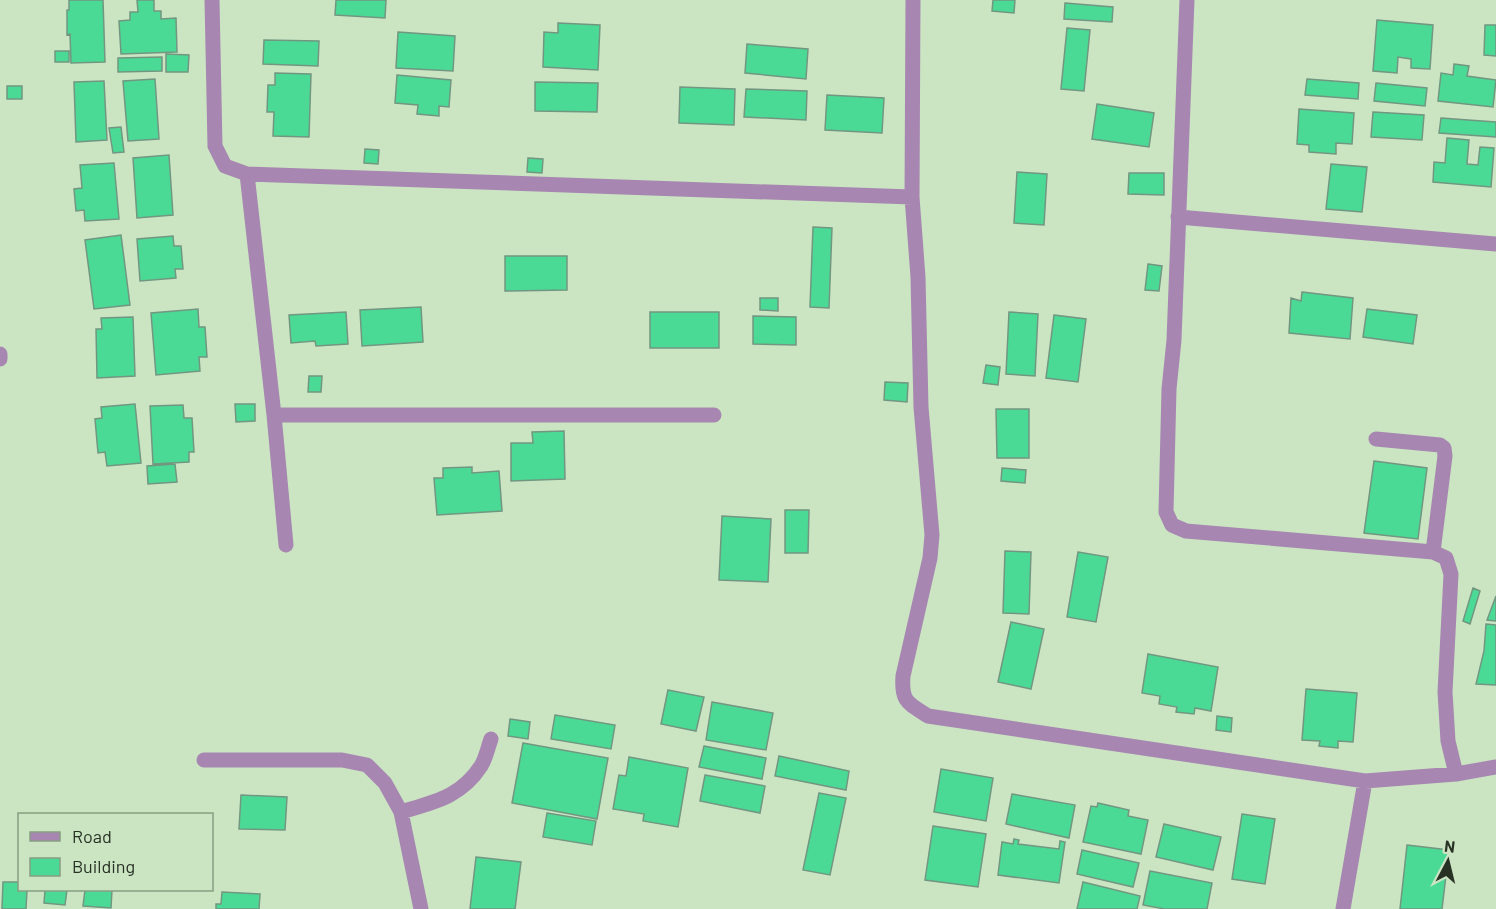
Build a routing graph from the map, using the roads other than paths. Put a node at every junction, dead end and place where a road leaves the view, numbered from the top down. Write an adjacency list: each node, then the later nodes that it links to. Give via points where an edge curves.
1 (212, 0): 4 (street, via 215,146 225,166)
2 (913, 0): 5 (street)
3 (1187, 0): 6 (street)
4 (247, 174): 5 (street); 10 (street)
5 (912, 196): 19 (street, via 921,407 932,535 903,676 902,690 908,703 928,716)
6 (1178, 217): 7 (street); 14 (street, via 1174,340 1168,388 1166,512 1172,525 1186,531)
7 (1496, 244)
8 (0, 354): 9 (street)
9 (0, 359)
10 (274, 415): 11 (street); 13 (street)
11 (714, 415)
12 (1376, 439): 14 (street, via 1444,448)
13 (286, 545)
14 (1433, 552): 18 (street, via 1446,558 1451,573 1445,692 1448,741)
15 (490, 739): 20 (street, via 482,765 459,791)
16 (204, 760): 20 (street, via 342,760 367,765 384,783)
17 (1496, 767): 18 (street)
18 (1456, 774): 19 (street)
19 (1365, 781): 22 (street)
20 (401, 812): 21 (street)
21 (421, 909)
22 (1343, 909)

